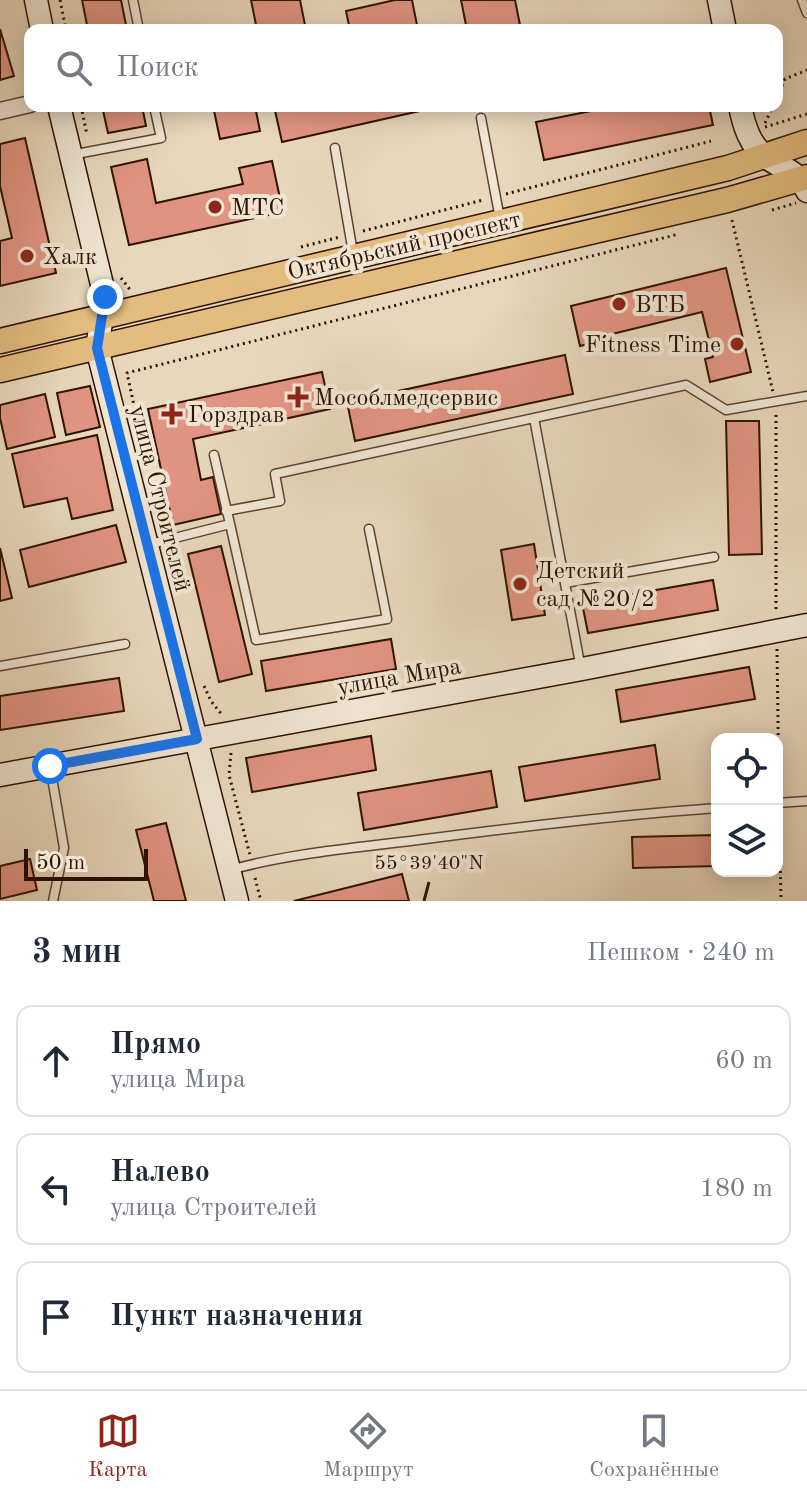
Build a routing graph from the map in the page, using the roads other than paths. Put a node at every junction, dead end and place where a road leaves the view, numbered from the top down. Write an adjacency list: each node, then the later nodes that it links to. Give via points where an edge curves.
1 (36, 0): 6 (street)
2 (133, 0): 7 (lane)
3 (719, 0): 8 (street)
4 (802, 0): 5 (lane)
5 (807, 13)
6 (41, 24)
7 (138, 24)
8 (724, 24)
9 (24, 105): 10 (street)
10 (0, 111)
11 (60, 112): 17 (street, улица Строителей)
12 (155, 112): 17 (lane, via 161,138)
13 (741, 112): 18 (street, via 746,132)
14 (481, 118): 20 (lane)
15 (807, 142): 18 (main road, Октябрьский проспект)
16 (335, 148): 21 (lane)
17 (71, 156): 22 (street, улица Строителей, via 105,297)
18 (764, 156): 19 (street); 20 (main road, Октябрьский проспект)
19 (805, 183): 24 (main road, Октябрьский проспект)
20 (501, 222): 21 (main road, Октябрьский проспект)
21 (352, 246): 22 (main road, Октябрьский проспект)
22 (102, 317): 23 (main road, Октябрьский проспект); 24 (street, улица Строителей)
23 (0, 341)
24 (97, 348): 25 (main road, Октябрьский проспект); 32 (street, улица Строителей)
25 (0, 370)
26 (807, 396): 27 (lane, via 726,410 686,385)
27 (534, 418): 29 (lane, via 275,474 280,501); 34 (lane)
28 (214, 455): 29 (lane)
29 (226, 511): 30 (lane)
30 (230, 524): 31 (lane, via 256,640 387,619); 32 (lane)
31 (369, 529)
32 (146, 546): 39 (street, улица Строителей)
33 (714, 557): 34 (lane)
34 (565, 583): 38 (lane)
35 (807, 625): 38 (street, улица Мира)
36 (125, 644): 37 (lane)
37 (0, 666)
38 (582, 669): 39 (street, улица Мира)
39 (197, 739): 40 (street, улица Мира); 45 (street, улица Строителей)
40 (50, 766): 41 (street, улица Мира); 46 (lane, via 64,848)
41 (0, 775)
42 (807, 801): 43 (lane)
43 (783, 803)
44 (711, 808): 45 (lane, via 599,817)
45 (229, 870): 47 (street, улица Строителей)
46 (53, 901)
47 (237, 901)

